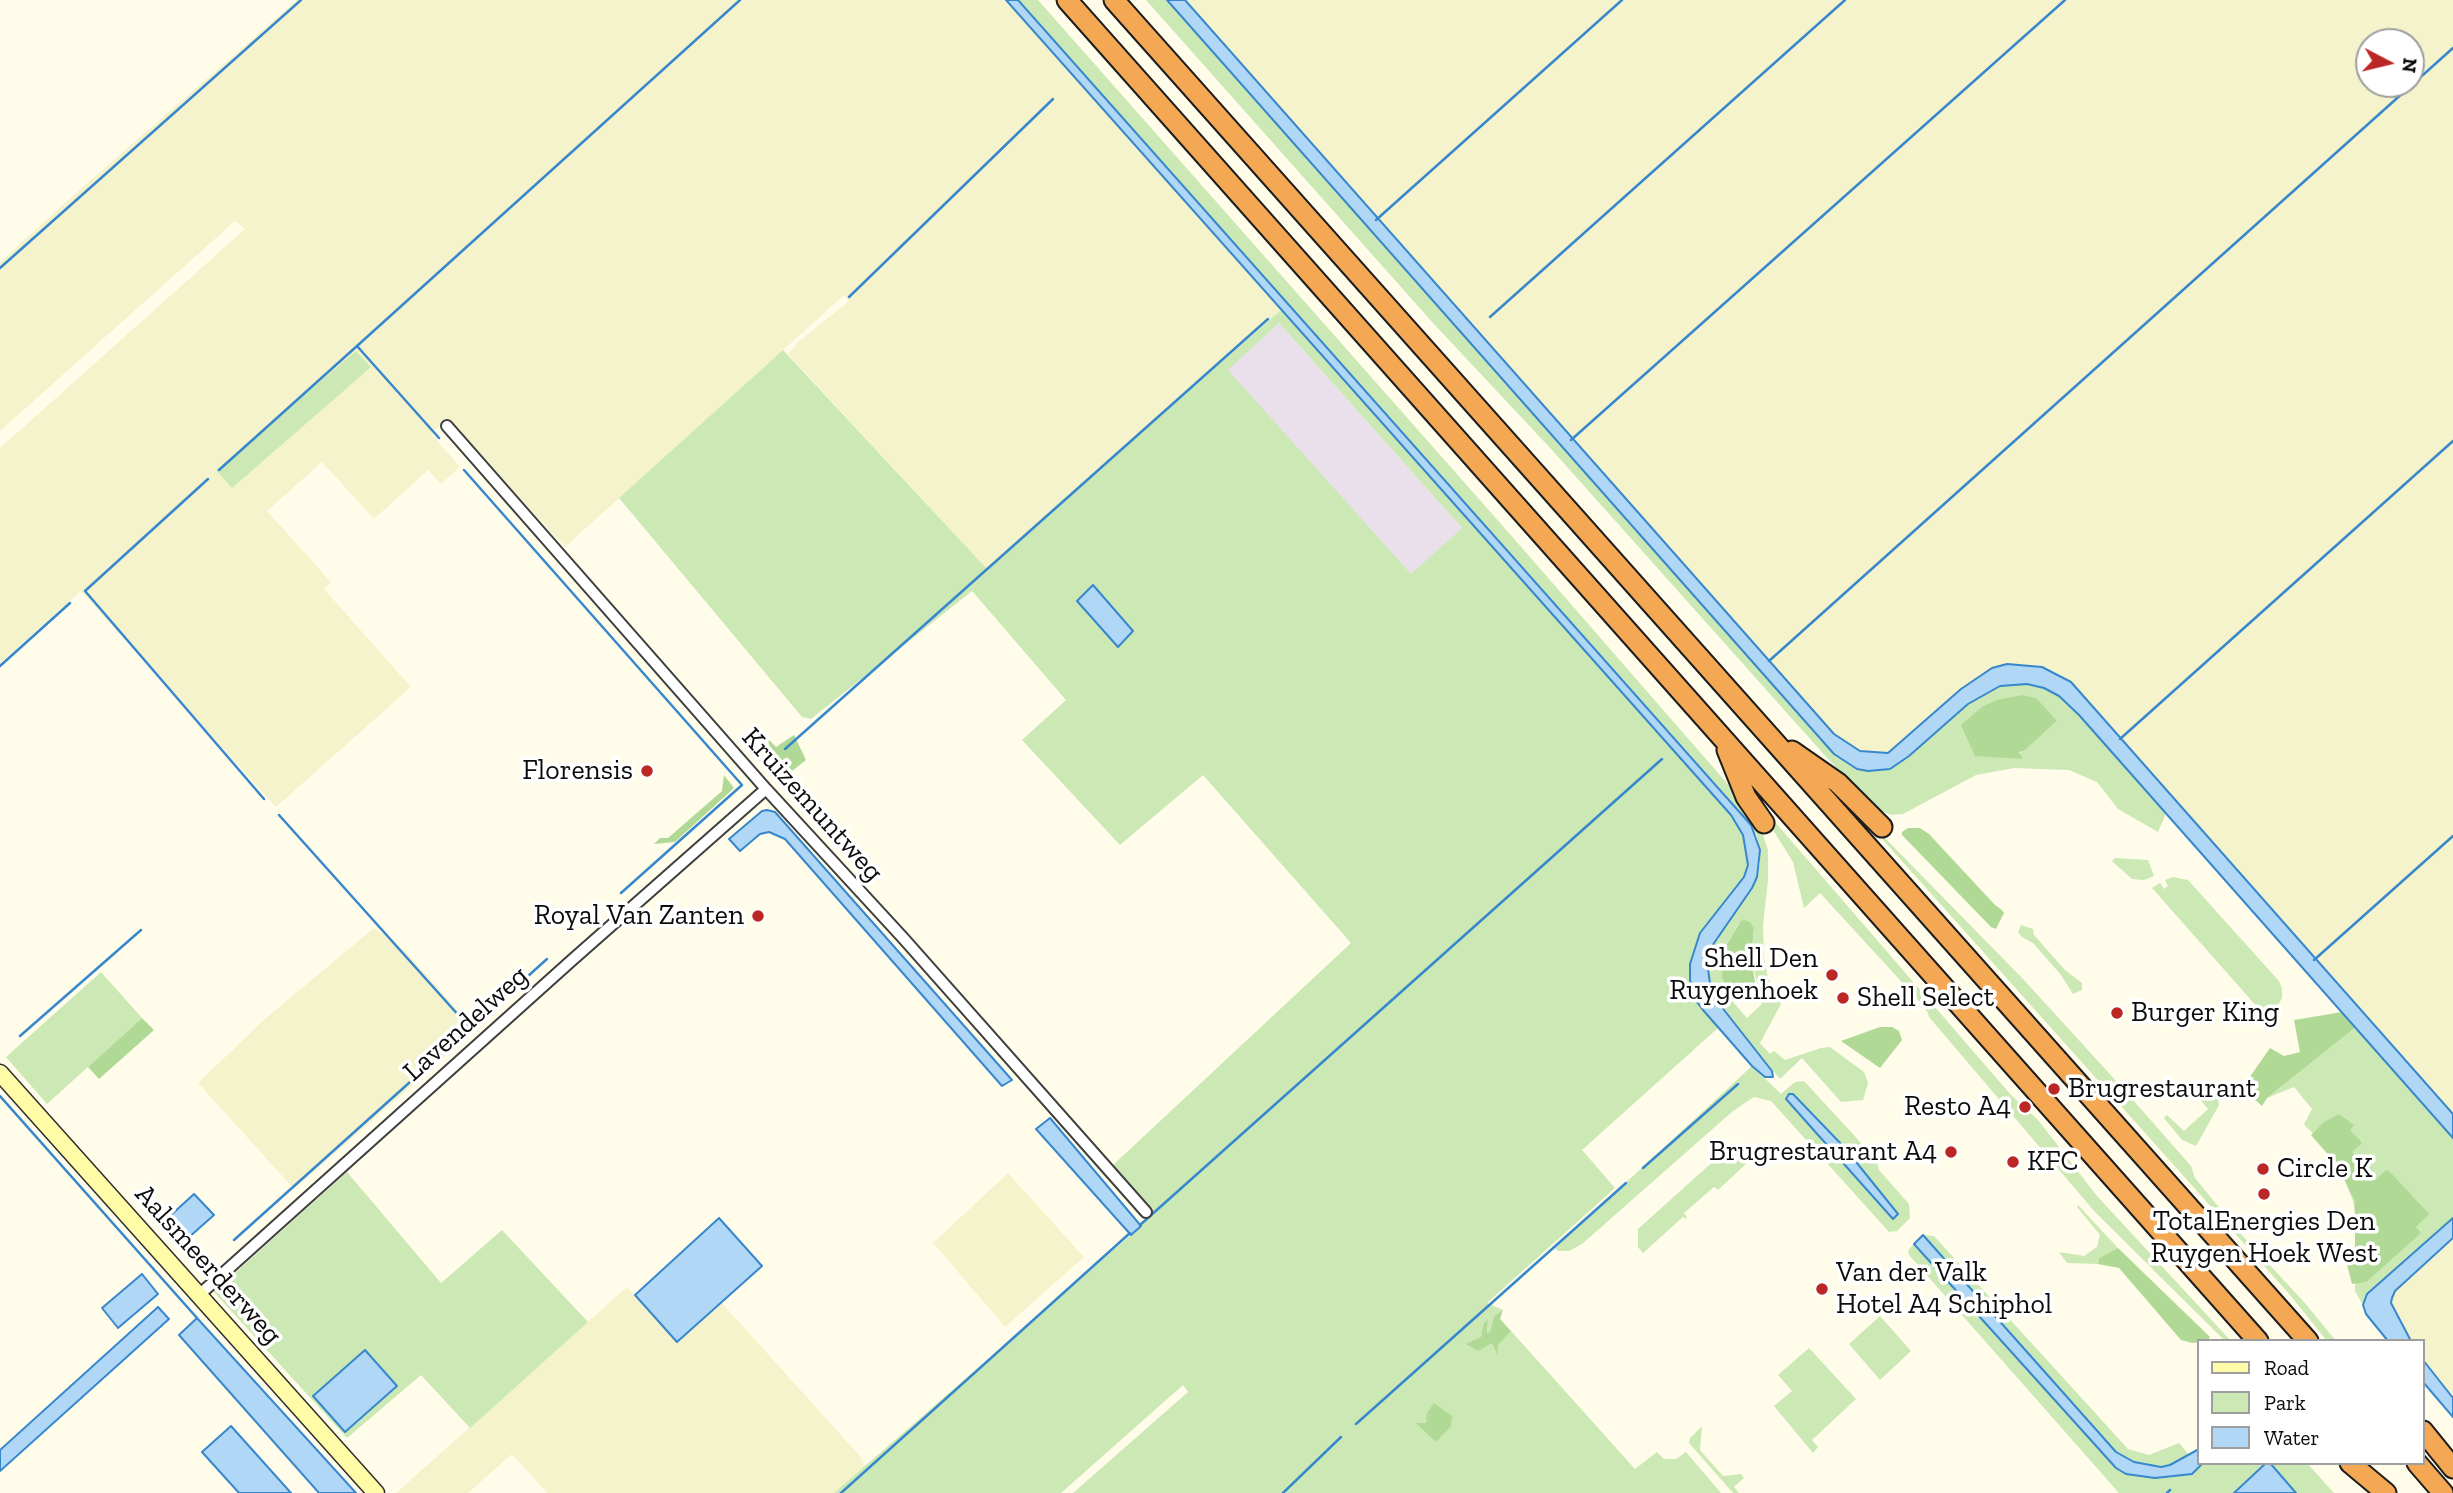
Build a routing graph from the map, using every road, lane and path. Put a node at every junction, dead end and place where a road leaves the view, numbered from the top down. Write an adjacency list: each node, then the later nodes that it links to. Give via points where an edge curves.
1 (1067, 0): 5 (highway)
2 (1114, 0): 4 (highway)
3 (446, 426): 6 (street, Kruizemuntweg)
4 (1765, 732): 8 (highway, via 1838,783); 13 (highway)
5 (1722, 736): 7 (highway, via 1746,797); 12 (highway)
6 (766, 789): 10 (street, Kruizemuntweg); 11 (street, Lavendelweg)
7 (1764, 823)
8 (1882, 827)
9 (0, 1073): 11 (street, Aalsmeerderweg)
10 (1146, 1212)
11 (199, 1295): 19 (street, Aalsmeerderweg)
12 (2256, 1339)
13 (2306, 1339)
14 (2425, 1433): 18 (highway)
15 (2352, 1465): 20 (highway)
16 (2370, 1465): 21 (highway)
17 (2419, 1465): 22 (highway)
18 (2453, 1468)
19 (376, 1493)
20 (2386, 1493)
21 (2395, 1493)
22 (2443, 1493)

